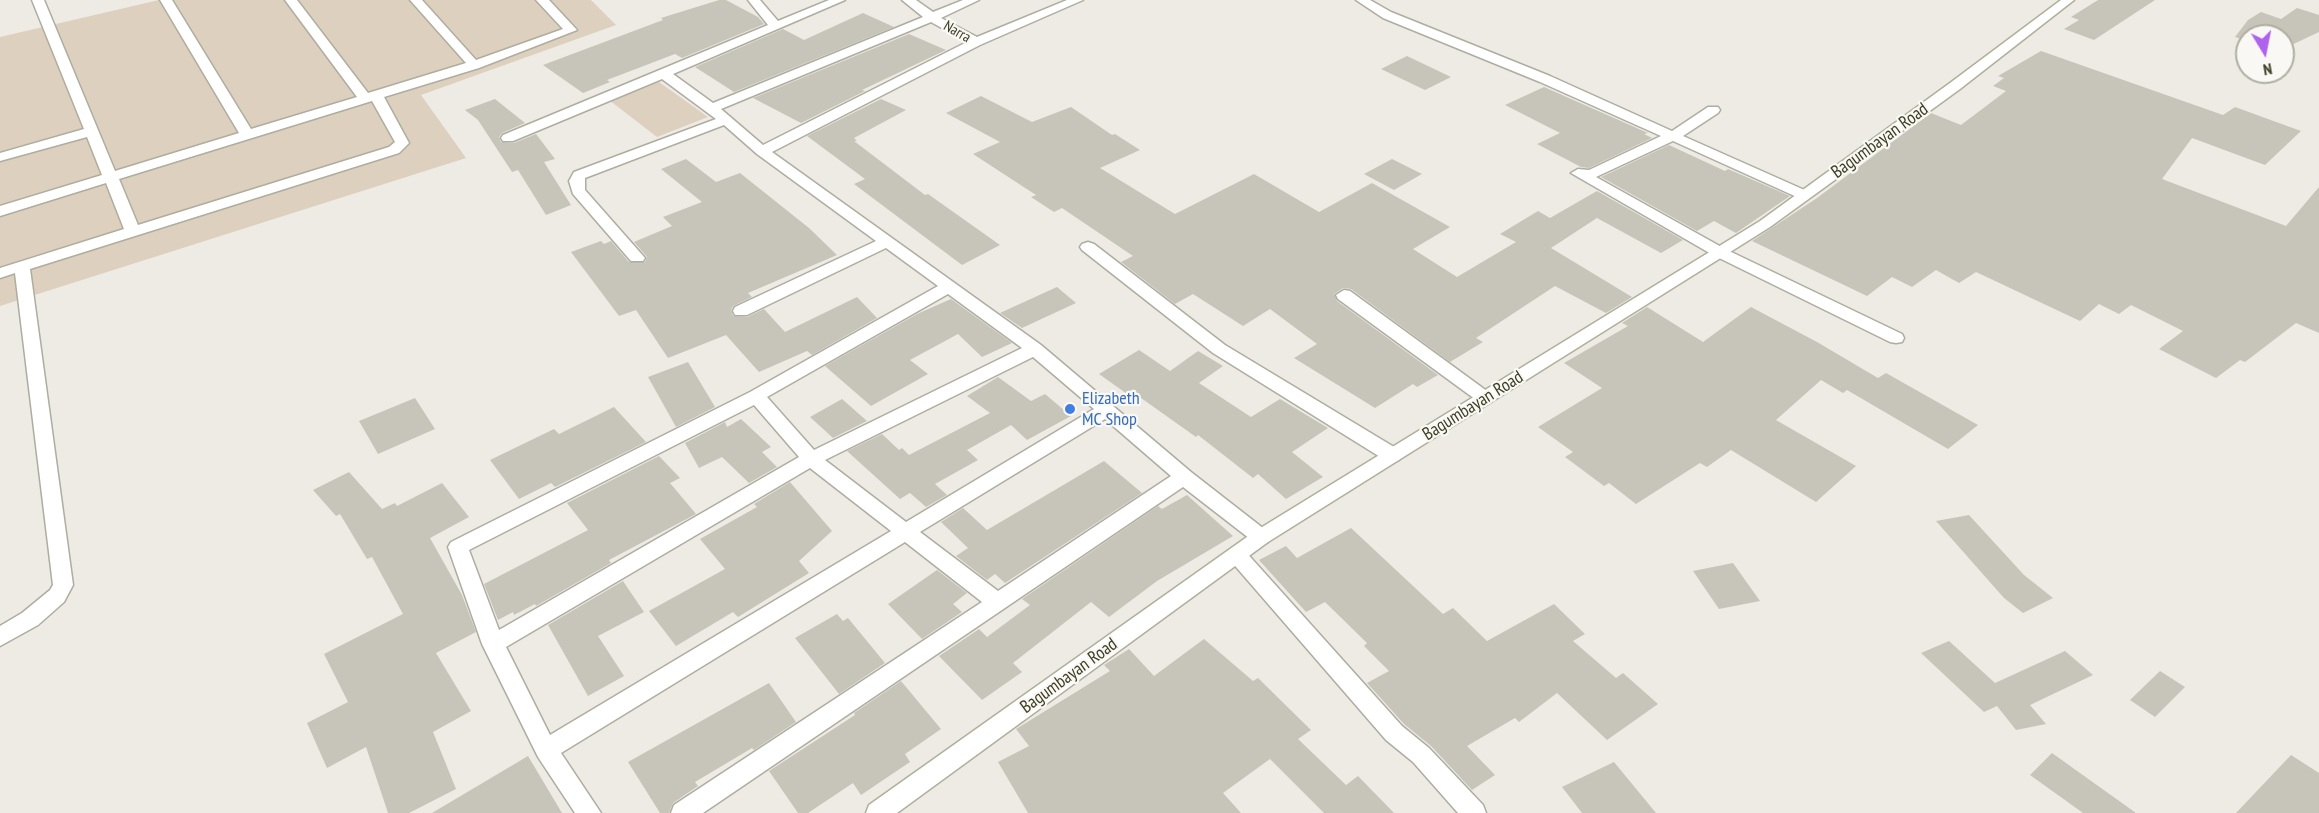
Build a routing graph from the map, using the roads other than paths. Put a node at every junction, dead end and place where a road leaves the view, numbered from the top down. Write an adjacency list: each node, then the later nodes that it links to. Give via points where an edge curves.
1 (38, 0): 22 (street)
2 (166, 0): 23 (street)
3 (291, 0): 18 (street)
4 (416, 0): 16 (street)
5 (542, 0): 16 (street, via 571,30)
6 (839, 0): 14 (street)
7 (908, 0): 13 (street, Narra)
8 (973, 0): 13 (street)
9 (1077, 0): 15 (street)
10 (1362, 0): 24 (street, via 1387,15 1534,74)
11 (2068, 0): 29 (street, Bagumbayan Road)
12 (758, 1): 14 (street)
13 (931, 17): 15 (street, Narra); 19 (street)
14 (775, 26): 17 (street)
15 (976, 42): 26 (street)
16 (474, 65): 18 (street)
17 (664, 74): 19 (street); 25 (street)
18 (370, 97): 23 (street); 31 (street, via 402,143 394,150)
19 (712, 108): 21 (street)
20 (1713, 110): 24 (street)
21 (726, 120): 26 (street); 35 (street, via 579,175 578,191)
22 (92, 131): 27 (street); 28 (street)
23 (248, 135): 28 (street)
24 (1672, 136): 29 (street); 34 (street, via 1592,174 1578,173)
25 (508, 138)
26 (762, 150): 32 (street)
27 (0, 157)
28 (111, 177): 30 (street); 31 (street)
29 (1804, 195): 34 (street, Bagumbayan Road)
30 (0, 211)
31 (133, 232): 36 (street)
32 (887, 242): 38 (street); 40 (street)
33 (1088, 247): 46 (street, via 1219,349)
34 (1719, 252): 41 (street); 44 (street, Bagumbayan Road)
35 (637, 258)
36 (22, 265): 37 (street); 53 (street, via 63,585 57,597)
37 (0, 273)
38 (949, 287): 42 (street); 43 (street)
39 (1344, 295): 44 (street)
40 (741, 311)
41 (1896, 338)
42 (1035, 349): 45 (street); 47 (street)
43 (756, 396): 47 (street); 54 (street, via 458,547)
44 (1485, 398): 46 (street, Bagumbayan Road)
45 (1106, 410): 48 (street); 49 (street)
46 (1392, 455): 50 (street, Bagumbayan Road)
47 (812, 459): 49 (street); 54 (street)
48 (1184, 477): 50 (street); 52 (street)
49 (906, 530): 52 (street); 55 (street)
50 (1262, 537): 51 (street, Bagumbayan Road)
51 (1237, 555): 58 (street, Bagumbayan Road); 59 (street, via 1394,733 1421,755)
52 (997, 602): 57 (street)
53 (0, 637)
54 (493, 644): 55 (street)
55 (546, 750): 56 (street)
56 (589, 813)
57 (683, 813)
58 (878, 813)
59 (1474, 813)

